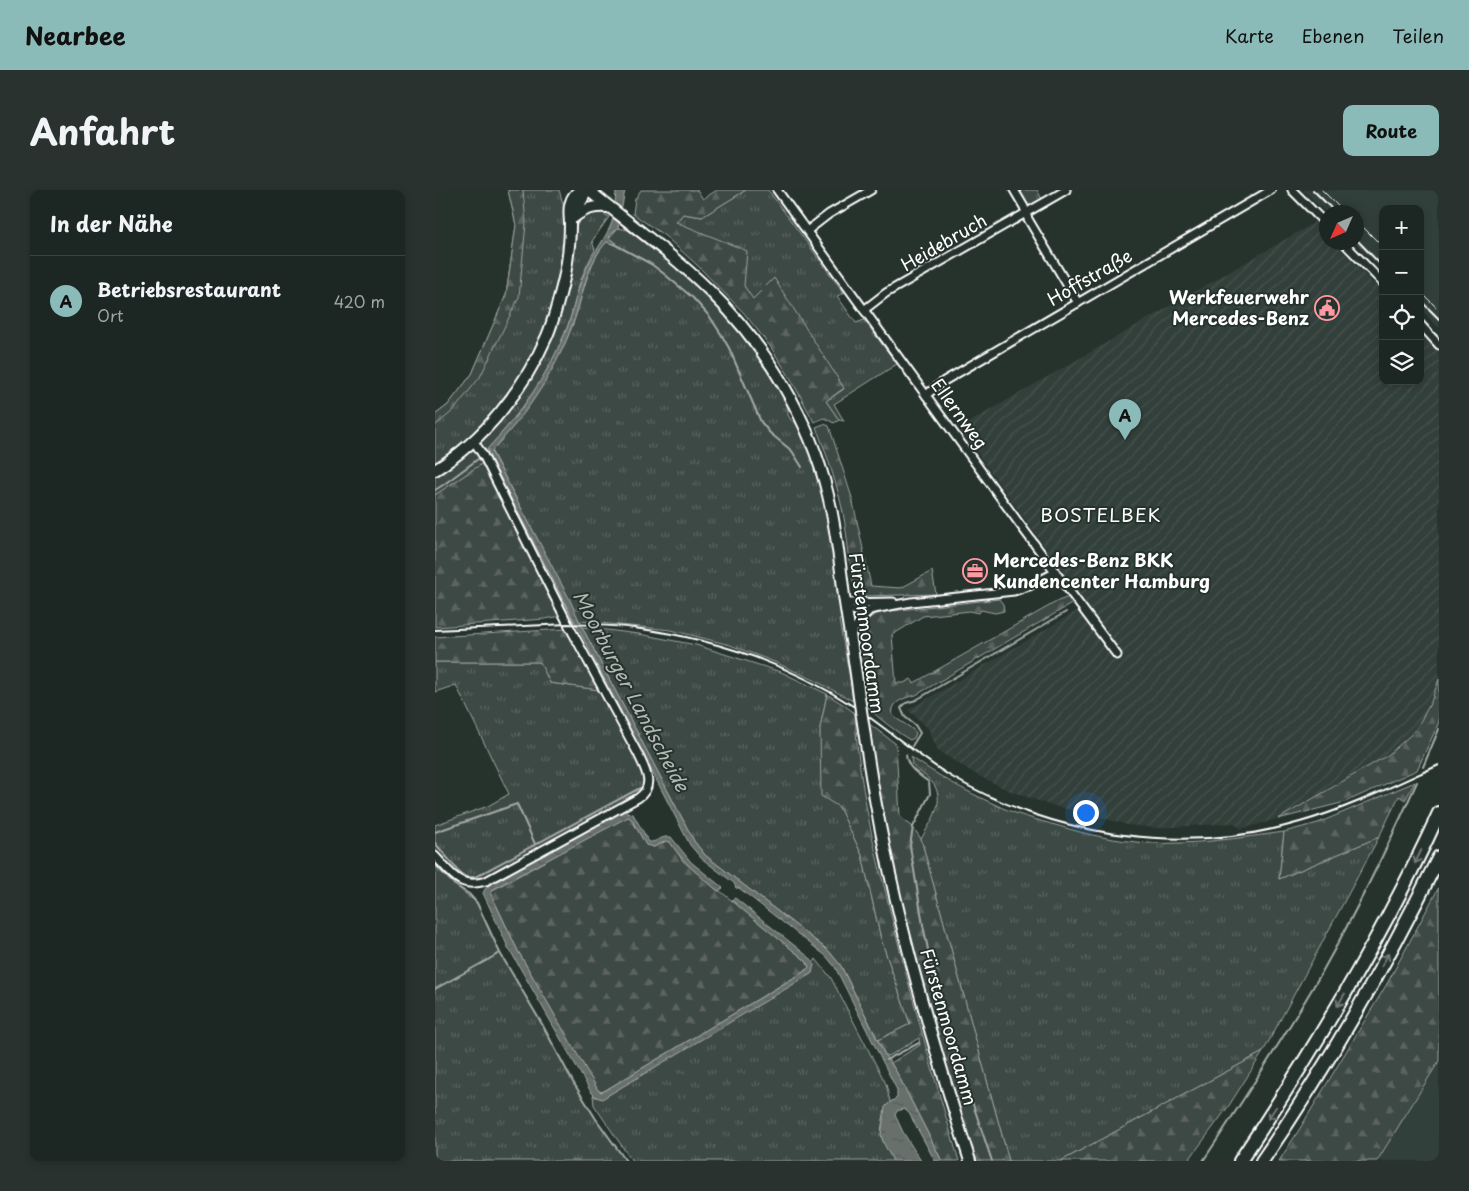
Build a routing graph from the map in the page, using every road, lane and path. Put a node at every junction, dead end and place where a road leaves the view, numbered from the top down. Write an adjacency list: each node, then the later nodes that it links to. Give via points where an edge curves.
1 (566, 190): 11 (main road)
2 (580, 190): 11 (main road)
3 (586, 190): 10 (main road, Fürstenmoordamm); 14 (main road)
4 (777, 190): 15 (street, Ellernweg)
5 (871, 190): 15 (street)
6 (1014, 190): 12 (street)
7 (1066, 190): 12 (street, Heidebruch)
8 (1271, 190): 18 (street, Hoffstraße)
9 (1291, 190): 13 (street)
10 (598, 202): 14 (main road, via 581,211); 27 (main road, Fürstenmoordamm, via 630,223 711,292 737,320 784,388 813,449 828,494)
11 (570, 203): 14 (main road)
12 (1027, 212): 18 (street, via 1028,219); 19 (street, Heidebruch, via 886,293)
13 (1319, 217)
14 (572, 221): 23 (main road, via 559,300 547,335 516,391)
15 (807, 231): 19 (street, Ellernweg)
16 (1351, 250): 17 (street)
17 (1379, 279)
18 (1078, 302): 22 (street, Hoffstraße, via 944,380)
19 (864, 310): 22 (street, Ellernweg)
20 (1424, 328): 21 (street)
21 (1439, 345)
22 (926, 394): 25 (street, Ellernweg)
23 (473, 440): 24 (main road); 32 (street, via 643,764 648,780 646,791 638,798 486,881 465,883)
24 (435, 470)
25 (1056, 572): 26 (street, via 1019,590); 30 (street, Ellernweg)
26 (911, 602): 27 (street); 28 (street)
27 (845, 603): 28 (street, via 855,612); 29 (main road, Fürstenmoordamm)
28 (870, 610): 29 (street)
29 (850, 637): 34 (main road, Fürstenmoordamm, bridge, via 877,815 905,939)
30 (1117, 655)
31 (1439, 812): 35 (highway, one-way to 35, via 1357,972)
32 (435, 856)
33 (1439, 857): 36 (highway, one-way to 33, via 1369,990)
34 (970, 1161)
35 (1240, 1161)
36 (1262, 1161)

